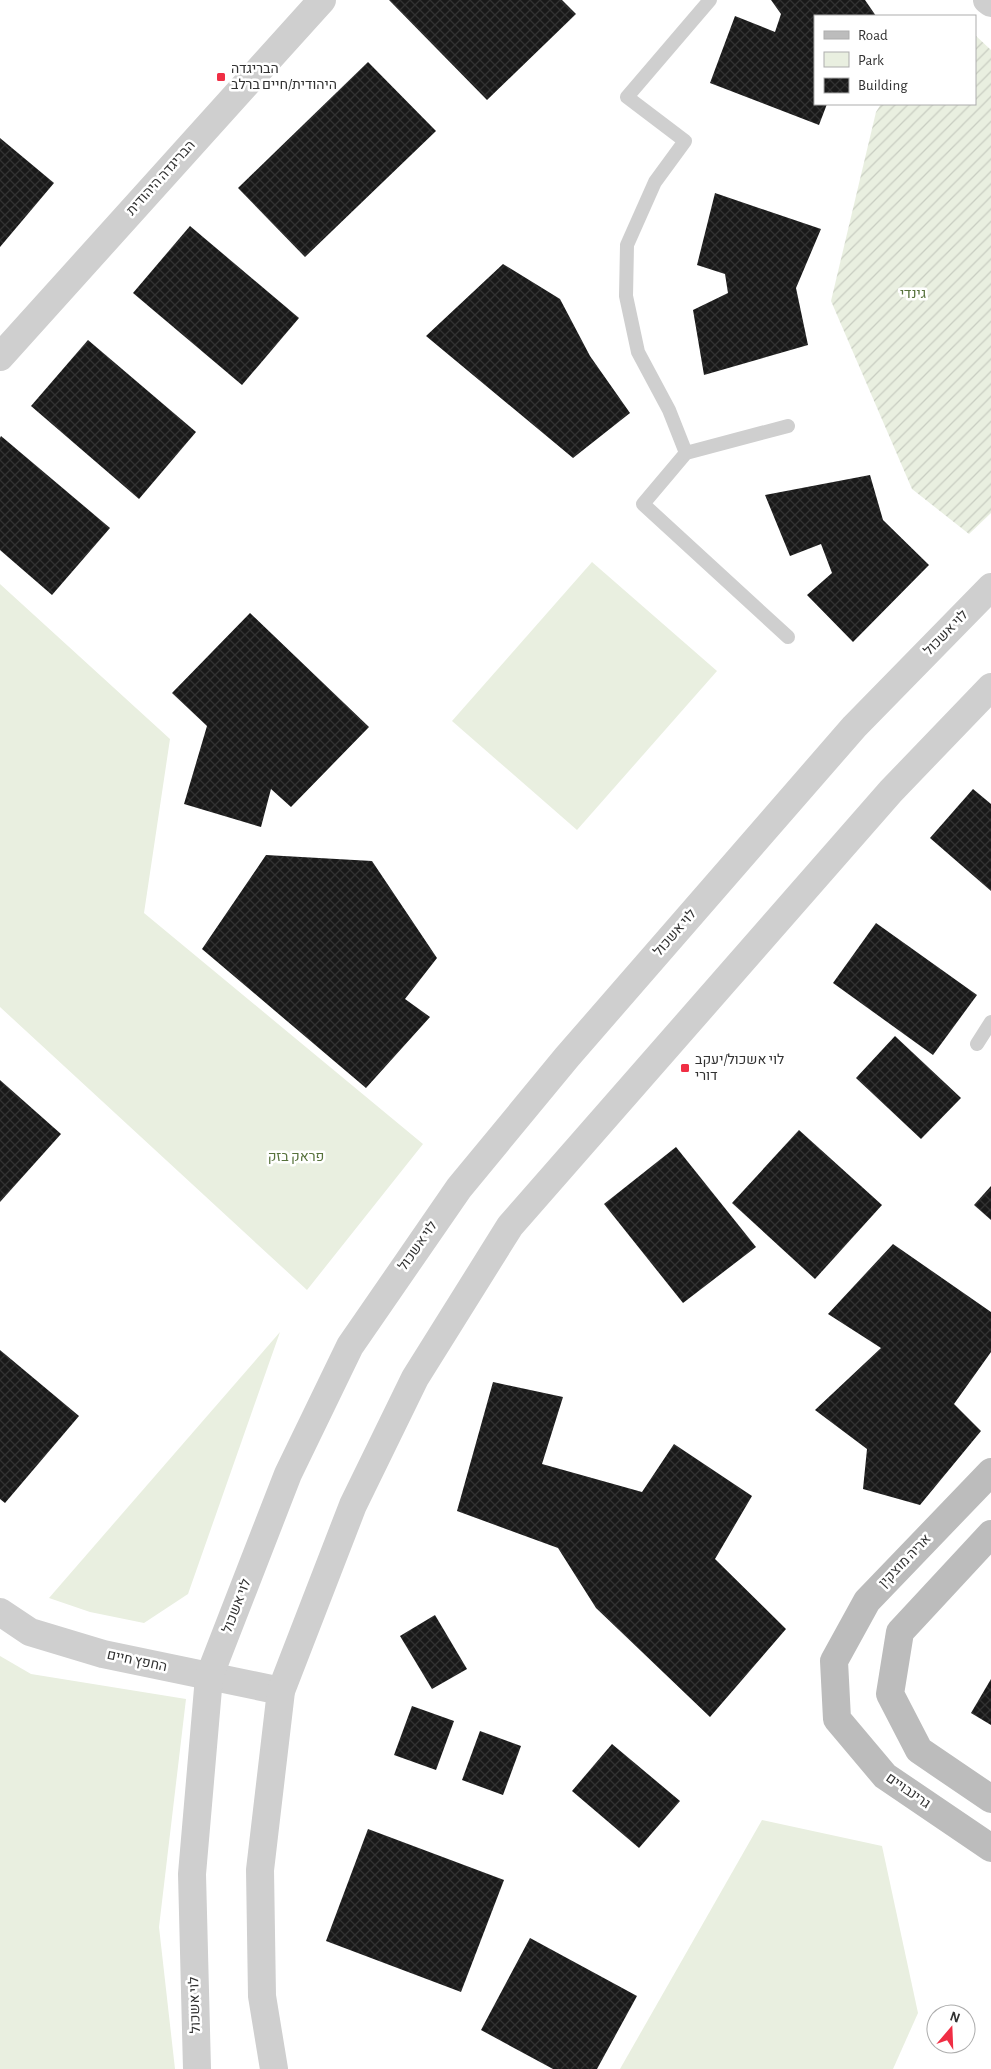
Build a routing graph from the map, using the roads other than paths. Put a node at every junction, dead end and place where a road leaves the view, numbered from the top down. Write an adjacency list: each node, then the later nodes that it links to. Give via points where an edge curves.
1 (322, 0): 5 (street, הבריגדה היהודית)
2 (710, 0): 7 (lane, via 627,97 685,141 655,182 627,245 626,296 638,352 669,410)
3 (987, 0): 4 (street)
4 (991, 3)
5 (2, 351)
6 (788, 426): 7 (lane)
7 (686, 453): 9 (lane, via 643,504)
8 (991, 587): 17 (street, לוי אשכול, via 854,727 567,1057 459,1188 350,1346 288,1474)
9 (788, 637)
10 (991, 687): 18 (street, via 891,791 510,1226 415,1378 353,1505)
11 (991, 1022): 12 (lane)
12 (977, 1044)
13 (991, 1472): 16 (street, אריה מוצקין, via 867,1600)
14 (991, 1534): 19 (street, via 900,1632 890,1694 919,1750)
15 (0, 1612): 17 (street, החפץ חיים, via 30,1632 103,1654)
16 (834, 1661): 20 (street, גרינבויים, via 837,1719 885,1776)
17 (209, 1677): 18 (street, החפץ חיים); 21 (street, לוי אשכול, via 192,1874)
18 (281, 1691): 22 (street, via 260,1870 262,1996)
19 (991, 1799)
20 (991, 1848)
21 (197, 2069)
22 (274, 2069)

